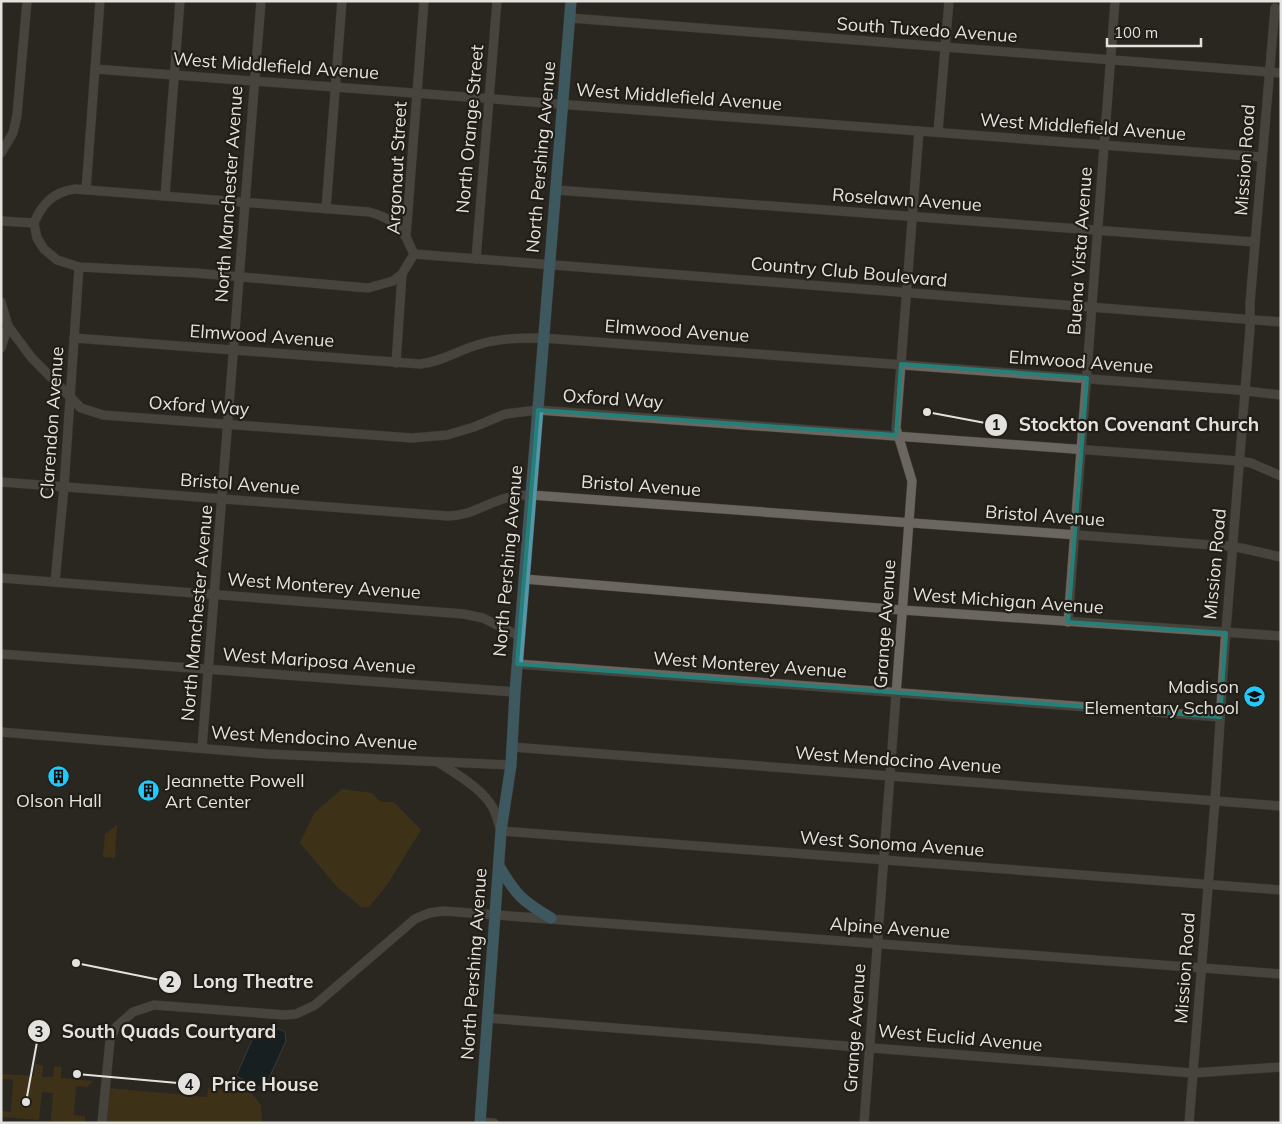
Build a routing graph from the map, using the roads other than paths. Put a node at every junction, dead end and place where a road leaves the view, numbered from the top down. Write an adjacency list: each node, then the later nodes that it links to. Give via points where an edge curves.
1 (27, 1): 27 (street, via 18,115 13,133)
2 (100, 1): 15 (street)
3 (180, 1): 18 (street)
4 (261, 1): 19 (street, North Manchester Avenue)
5 (342, 1): 20 (street)
6 (424, 1): 21 (street, Argonaut Street)
7 (497, 1): 22 (street, North Orange Street)
8 (571, 1): 12 (main road, North Pershing Avenue)
9 (949, 1): 13 (street)
10 (1115, 1): 14 (street, Buena Vista Avenue)
11 (1274, 8): 16 (street, Mission Road)
12 (570, 18): 13 (street, South Tuxedo Avenue); 23 (main road, North Pershing Avenue)
13 (946, 48): 14 (street, South Tuxedo Avenue); 25 (street)
14 (1110, 59): 16 (street, South Tuxedo Avenue); 26 (street, Buena Vista Avenue)
15 (95, 69): 18 (street, West Middlefield Avenue); 29 (street)
16 (1268, 71): 17 (street, South Tuxedo Avenue); 28 (street, Mission Road)
17 (1281, 73)
18 (174, 74): 19 (street, West Middlefield Avenue); 31 (street)
19 (254, 80): 20 (street, West Middlefield Avenue); 32 (street, North Manchester Avenue)
20 (335, 87): 21 (street, West Middlefield Avenue); 33 (street)
21 (416, 92): 22 (street, West Middlefield Avenue); 38 (street, Argonaut Street)
22 (489, 98): 23 (street, West Middlefield Avenue); 41 (street, North Orange Street)
23 (564, 105): 24 (street, West Middlefield Avenue); 30 (main road, North Pershing Avenue)
24 (919, 131): 25 (street, West Middlefield Avenue); 34 (street, Grange Avenue)
25 (938, 132): 26 (street, West Middlefield Avenue)
26 (1104, 145): 28 (street, West Middlefield Avenue); 37 (street, Buena Vista Avenue)
27 (1, 153)
28 (1262, 157): 39 (street, Mission Road)
29 (86, 190): 31 (street); 36 (street, via 58,193 44,204)
30 (556, 190): 34 (street, Roselawn Avenue); 42 (main road, North Pershing Avenue)
31 (165, 196): 32 (street)
32 (245, 203): 33 (street); 45 (street, North Manchester Avenue)
33 (326, 209): 38 (street, via 369,212 385,217)
34 (912, 216): 37 (street, Roselawn Avenue); 46 (street, Grange Avenue)
35 (1, 221): 36 (street)
36 (34, 223): 43 (street, via 37,238 44,249 57,260)
37 (1098, 230): 39 (street, Roselawn Avenue); 48 (street, Buena Vista Avenue)
38 (406, 237): 40 (street, Argonaut Street)
39 (1255, 242): 49 (street, Mission Road)
40 (414, 254): 41 (street, Country Club Boulevard); 44 (street, Argonaut Street)
41 (476, 258): 42 (street, Country Club Boulevard)
42 (549, 264): 46 (street, Country Club Boulevard); 53 (main road, North Pershing Avenue)
43 (79, 266): 45 (street); 52 (street, Clarendon Avenue)
44 (402, 274): 45 (street, via 393,281 368,288); 56 (street, Argonaut Street)
45 (239, 277): 55 (street, North Manchester Avenue)
46 (907, 292): 48 (street, Country Club Boulevard); 57 (street, Grange Avenue)
47 (1, 302): 51 (street, Oxford Way)
48 (1092, 307): 49 (street, Country Club Boulevard); 58 (street, Buena Vista Avenue)
49 (1250, 320): 50 (street, Country Club Boulevard); 59 (street, Mission Road)
50 (1281, 322)
51 (8, 326): 54 (street); 61 (street, Oxford Way, via 31,357)
52 (74, 338): 55 (street, Elmwood Avenue); 61 (street, Clarendon Avenue)
53 (544, 338): 56 (street, Elmwood Avenue, via 489,341 440,361); 57 (street, Elmwood Avenue); 62 (main road, North Pershing Avenue)
54 (1, 348)
55 (234, 351): 56 (street, Elmwood Avenue); 63 (street, North Manchester Avenue)
56 (396, 363)
57 (901, 364): 58 (street, Elmwood Avenue); 64 (street, Grange Avenue, via 896,428)
58 (1086, 378): 59 (street, Elmwood Avenue); 65 (street, Buena Vista Avenue)
59 (1245, 391): 60 (street, Elmwood Avenue); 66 (street, Mission Road)
60 (1281, 395)
61 (70, 399): 63 (street, Oxford Way, via 81,408 102,415); 69 (street, Clarendon Avenue)
62 (538, 410): 63 (street, Oxford Way, via 505,414 462,432 430,438); 64 (street, Oxford Way); 70 (main road, North Pershing Avenue)
63 (227, 424): 71 (street, North Manchester Avenue)
64 (900, 437): 65 (street, Oxford Way); 72 (street, Grange Avenue, via 912,481)
65 (1081, 449): 66 (street, Oxford Way); 73 (street, Buena Vista Avenue)
66 (1240, 462): 67 (street, Oxford Way, via 1251,463); 74 (street, Mission Road)
67 (1281, 476)
68 (1, 482): 69 (street, Bristol Avenue)
69 (64, 488): 71 (street, Bristol Avenue); 78 (street, Clarendon Avenue)
70 (531, 495): 71 (street, Bristol Avenue, via 500,500 454,516); 72 (street, Bristol Avenue); 77 (main road, North Pershing Avenue)
71 (222, 499): 79 (street, North Manchester Avenue)
72 (909, 522): 73 (street, Bristol Avenue); 80 (street, Grange Avenue)
73 (1075, 535): 74 (street, Bristol Avenue); 81 (street, Buena Vista Avenue)
74 (1233, 547): 75 (street, Bristol Avenue); 82 (street, Mission Road)
75 (1281, 557)
76 (1, 578): 78 (street, West Monterey Avenue)
77 (524, 579): 80 (street, West Michigan Avenue); 83 (main road, North Pershing Avenue)
78 (55, 582): 79 (street, West Monterey Avenue)
79 (215, 594): 83 (street, West Monterey Avenue, via 472,614); 87 (street, North Manchester Avenue)
80 (902, 610): 81 (street, West Michigan Avenue); 89 (street, Grange Avenue)
81 (1068, 622): 82 (street, West Michigan Avenue)
82 (1226, 633): 84 (street, West Michigan Avenue); 90 (street, Mission Road)
83 (520, 636): 86 (main road, North Pershing Avenue)
84 (1281, 636)
85 (1, 654): 87 (street, West Mariposa Avenue)
86 (517, 664): 88 (main road, North Pershing Avenue); 89 (street, West Monterey Avenue)
87 (209, 668): 88 (street, West Mariposa Avenue); 93 (street, North Manchester Avenue)
88 (515, 692): 92 (main road, North Pershing Avenue)
89 (896, 693): 90 (street, West Monterey Avenue); 96 (street, Grange Avenue)
90 (1220, 717): 97 (street, Mission Road)
91 (4, 732): 93 (street, West Mendocino Avenue)
92 (512, 747): 95 (main road, North Pershing Avenue); 96 (street, West Mendocino Avenue)
93 (202, 748): 94 (street, West Mendocino Avenue)
94 (438, 762): 95 (street, West Mendocino Avenue); 99 (street, West Mendocino Avenue, via 481,794 493,808)
95 (511, 765): 99 (main road, North Pershing Avenue)
96 (890, 776): 97 (street, West Mendocino Avenue); 100 (street, Grange Avenue)
97 (1215, 801): 98 (street, West Mendocino Avenue); 102 (street, Mission Road)
98 (1281, 806)
99 (501, 831): 100 (street, West Sonoma Avenue); 101 (main road, North Pershing Avenue)
100 (884, 860): 102 (street, West Sonoma Avenue); 106 (street, Grange Avenue)
101 (499, 865): 104 (main road, North Pershing Avenue); 105 (main road, via 519,896)
102 (1208, 884): 103 (street, West Sonoma Avenue); 107 (street, Mission Road)
103 (1281, 890)
104 (496, 914): 105 (street, Alpine Avenue); 109 (main road, North Pershing Avenue); 114 (street, Alpine Avenue, via 443,911 422,915 314,1005 296,1014 154,1005 139,1009 116,1027 108,1051)
105 (551, 918): 106 (street, Alpine Avenue)
106 (878, 943): 107 (street, Alpine Avenue); 110 (street, Grange Avenue)
107 (1201, 968): 108 (street, Alpine Avenue); 112 (street, Mission Road)
108 (1281, 974)
109 (487, 1018): 110 (street, West Euclid Avenue); 113 (main road, North Pershing Avenue)
110 (870, 1047): 112 (street, West Euclid Avenue); 116 (street, Grange Avenue)
111 (1281, 1067): 112 (street, West Euclid Avenue)
112 (1193, 1073): 117 (street, Mission Road)
113 (480, 1122): 115 (street)
114 (102, 1123)
115 (494, 1123)
116 (864, 1123)
117 (1189, 1123)

